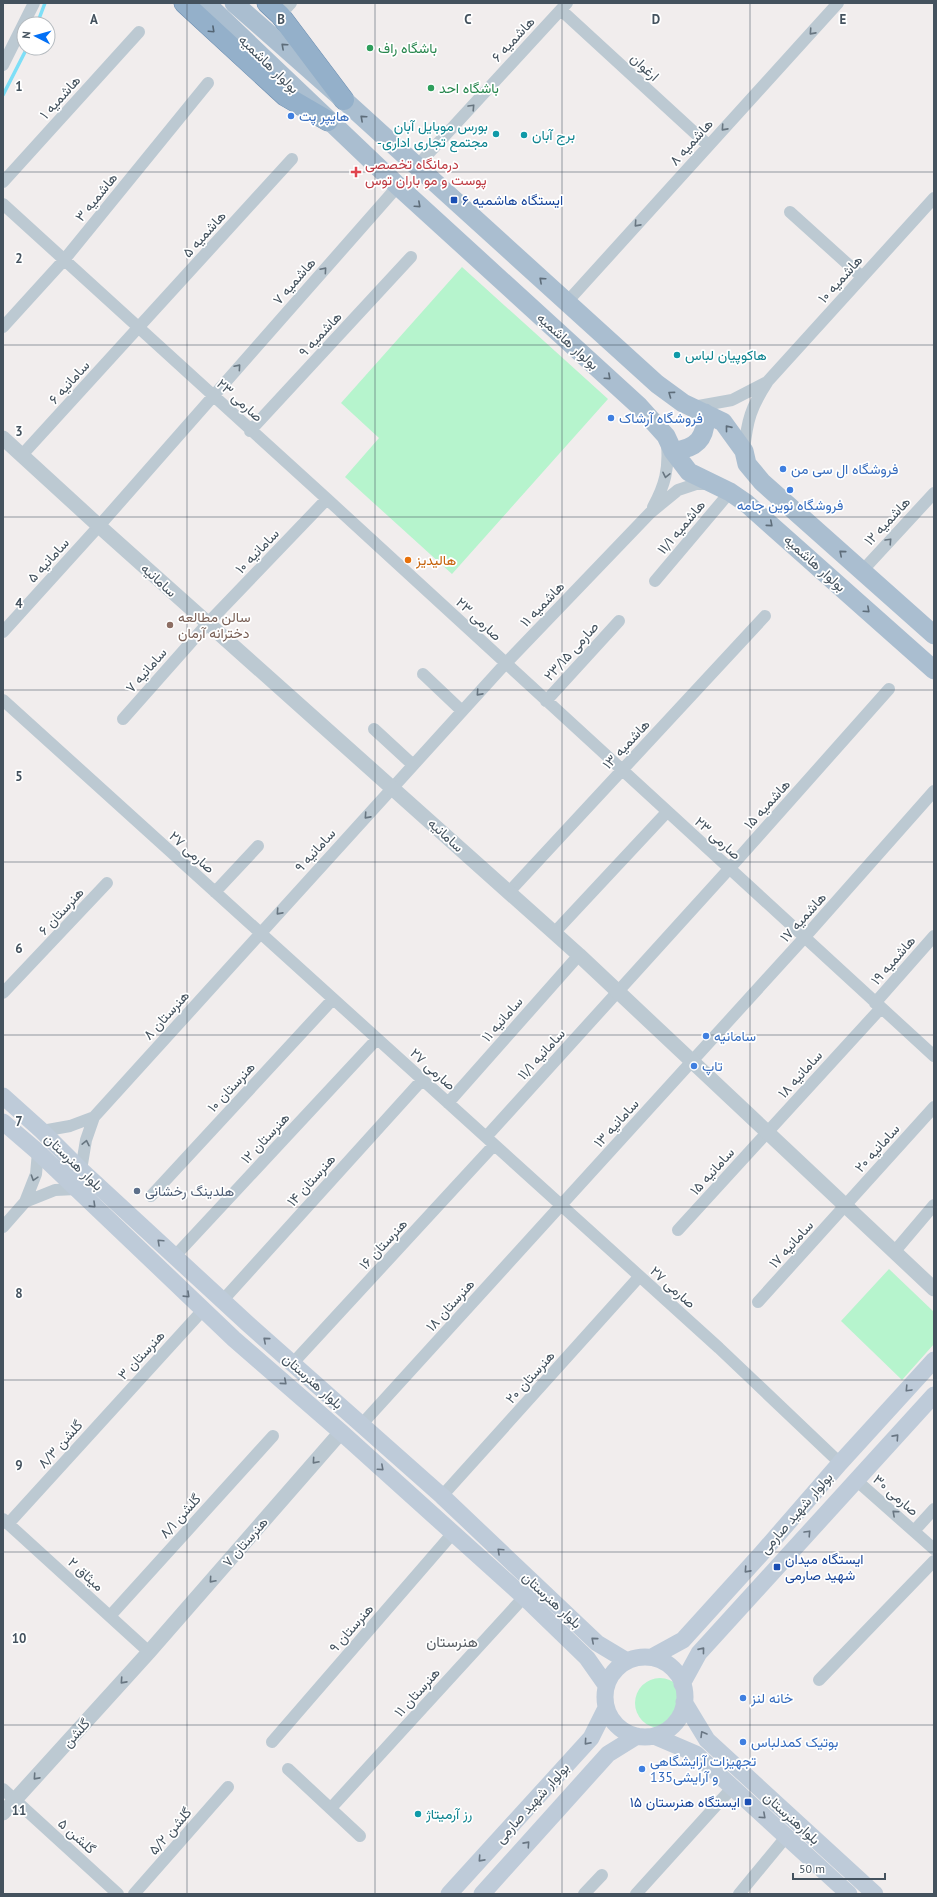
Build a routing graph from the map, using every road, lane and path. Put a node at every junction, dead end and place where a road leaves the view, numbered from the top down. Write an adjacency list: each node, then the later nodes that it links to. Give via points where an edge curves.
1 (34, 3): 9 (street)
2 (184, 3): 12 (highway, one-way to 12, via 285,96)
3 (206, 3): 12 (main road, بولوار هاشمیه)
4 (234, 3): 11 (main road, بولوار هاشمیه, one-way to 4)
5 (838, 3): 13 (street, هاشمیه ۸, one-way to 13)
6 (564, 6): 13 (street, ارغوان); 15 (street, هاشمیه ۶, one-way to 6)
7 (280, 7): 11 (highway)
8 (139, 32): 16 (street, هاشمیه ۱)
9 (3, 65)
10 (208, 83): 22 (street, هاشمیه ۳)
11 (344, 100): 15 (main road, بولوار هاشمیه, one-way to 11)
12 (328, 121): 17 (main road, بولوار هاشمیه)
13 (708, 145): 24 (street, هاشمیه ۸, one-way to 24)
14 (292, 159): 26 (street, هاشمیه ۵)
15 (417, 166): 24 (main road, بولوار هاشمیه, one-way to 15)
16 (3, 182)
17 (398, 186): 28 (street, هاشمیه ۷, one-way to 17); 32 (main road, بولوار هاشمیه, one-way to 32, via 639,406)
18 (934, 198): 23 (street, هاشمیه ۱۰)
19 (3, 204): 22 (street, صارمی ۲۳)
20 (790, 212): 23 (street)
21 (411, 257): 30 (street, هاشمیه ۹)
22 (64, 260): 25 (street, هاشمیه ۳); 26 (street, صارمی ۲۳)
23 (862, 277): 27 (street, هاشمیه ۱۰)
24 (566, 302): 29 (main road, بولوار هاشمیه, one-way to 24, via 657,384)
25 (3, 327)
26 (138, 328): 28 (street, صارمی ۲۳); 34 (street, سامانیه ۶)
27 (768, 381): 29 (street, via 732,400); 33 (street, via 754,402 746,426)
28 (212, 396): 30 (street, صارمی ۲۳); 40 (street, هاشمیه ۷)
29 (698, 410): 32 (main road, via 706,425 695,445 685,450); 33 (main road, بولوار هاشمیه, one-way to 29, via 723,422)
30 (250, 431): 38 (street, صارمی ۲۳)
31 (3, 438): 34 (street, سامانیه)
32 (670, 444): 35 (main road, بولوار هاشمیه, via 689,472); 39 (street, one-way to 39, via 663,490)
33 (744, 451): 41 (main road, بولوار هاشمیه, one-way to 33, via 762,482 747,464)
34 (22, 455): 40 (street, سامانیه)
35 (713, 484): 36 (main road, بولوار هاشمیه); 39 (street, via 696,484 678,490)
36 (730, 492): 42 (street, هاشمیه ۱۱/۱); 49 (main road, بولوار هاشمیه, one-way to 49, via 764,518)
37 (934, 492): 41 (street, هاشمیه ۱۲, one-way to 37)
38 (327, 499): 45 (street, سامانیه ۱۰); 48 (street, صارمی ۲۳)
39 (650, 513): 48 (street, هاشمیه ۱۱)
40 (99, 526): 45 (street, سامانیه); 46 (street, سامانیه ۵)
41 (863, 570): 47 (main road, بولوار هاشمیه)
42 (655, 581)
43 (765, 616): 58 (street, هاشمیه ۱۳)
44 (619, 621): 52 (street, صارمی ۲۳/۱۵)
45 (208, 623): 55 (street, سامانیه ۷); 59 (street, سامانیه)
46 (3, 632)
47 (934, 635)
48 (505, 664): 52 (street, صارمی ۲۳); 54 (street, هاشمیه ۱۱, one-way to 54)
49 (934, 670)
50 (423, 674): 54 (street)
51 (888, 689): 63 (street, هاشمیه ۱۵)
52 (546, 701): 58 (street, صارمی ۲۳)
53 (4, 702): 65 (street, صارمی ۲۷)
54 (462, 711): 57 (street, هاشمیه ۱۱)
55 (123, 719)
56 (374, 729): 57 (street)
57 (413, 765): 59 (street, هاشمیه ۱۱)
58 (622, 771): 61 (street, صارمی ۲۳); 66 (street, هاشمیه ۱۳)
59 (393, 787): 66 (street, سامانیه); 67 (street, سامانیه ۹, one-way to 67)
60 (934, 791): 70 (street, هاشمیه ۱۷)
61 (667, 812): 63 (street, صارمی ۲۳); 68 (street)
62 (258, 846): 65 (street)
63 (729, 869): 70 (street, صارمی ۲۳); 72 (street, هاشمیه ۱۵)
64 (107, 884): 73 (street, هنرستان ۶)
65 (215, 892): 67 (street, صارمی ۲۷)
66 (509, 892): 68 (street, سامانیه)
67 (260, 933): 74 (street, صارمی ۲۷); 84 (street, هنرستان ۸)
68 (554, 933): 71 (street, سامانیه)
69 (934, 936): 75 (street, هاشمیه ۱۹)
70 (804, 938): 75 (street, صارمی ۲۳); 79 (street, هاشمیه ۱۷)
71 (579, 955): 72 (street, سامانیه); 82 (street, سامانیه ۱۱)
72 (618, 991): 79 (street, سامانیه); 88 (street, سامانیه ۱۱/۱)
73 (3, 993)
74 (333, 999): 77 (street, صارمی ۲۷); 92 (street, هنرستان ۱۰)
75 (878, 1005): 76 (street, هاشمیه ۱۹); 78 (street, صارمی ۲۳)
76 (855, 1036): 87 (street, سامانیه ۱۸)
77 (378, 1039): 80 (street, صارمی ۲۷); 100 (street, هنرستان ۱۲)
78 (934, 1056)
79 (692, 1061): 87 (street, سامانیه); 96 (street, سامانیه ۱۳)
80 (422, 1080): 82 (street, صارمی ۲۷); 103 (street, هنرستان ۱۴)
81 (3, 1096): 86 (main road, بلوار هنرستان)
82 (448, 1103): 88 (street, صارمی ۲۷)
83 (932, 1109): 94 (street, سامانیه ۲۰)
84 (94, 1117): 86 (street, هنرستان ۸, via 70,1126); 90 (street, هنرستان ۸, one-way to 84, via 86,1140)
85 (3, 1122): 89 (main road, بلوار هنرستان)
86 (42, 1131): 90 (main road, بلوار هنرستان)
87 (768, 1132): 94 (street, سامانیه); 98 (street, سامانیه ۱۵)
88 (490, 1141): 96 (street, صارمی ۲۷); 109 (street, هنرستان ۱۶)
89 (38, 1152): 91 (main road, بلوار هنرستان); 93 (street, one-way to 93, via 36,1174)
90 (81, 1170): 100 (main road, بلوار هنرستان, one-way to 90)
91 (76, 1189): 93 (street, via 55,1190); 105 (main road, بلوار هنرستان, one-way to 105)
92 (151, 1196)
93 (26, 1202): 97 (street)
94 (846, 1205): 99 (street, سامانیه); 104 (street, سامانیه ۱۷)
95 (934, 1205): 99 (street)
96 (562, 1206): 101 (street, صارمی ۲۷); 112 (street, هنرستان ۱۸)
97 (3, 1227)
98 (678, 1230)
99 (895, 1250): 102 (street, سامانیه)
100 (176, 1256): 103 (main road, بلوار هنرستان)
101 (639, 1277): 115 (street, صارمی ۲۷, via 719,1348); 117 (street, هنرستان ۲۰)
102 (934, 1289)
103 (223, 1300): 106 (main road, بلوار هنرستان)
104 (758, 1302)
105 (203, 1310): 107 (main road, بلوار هنرستان); 111 (street, هنرستان ۳)
106 (248, 1324): 107 (main road); 109 (main road, بلوار هنرستان, one-way to 106)
107 (234, 1339): 113 (main road, بلوار هنرستان, one-way to 113)
108 (934, 1360): 115 (main road, بولوار شهید صارمی, one-way to 115)
109 (293, 1363): 112 (main road, بلوار هنرستان)
110 (934, 1395): 116 (main road, بولوار شهید صارمی, one-way to 110)
111 (101, 1420): 119 (street, گلشن ۸/۳)
112 (362, 1424): 117 (main road, بلوار هنرستان)
113 (341, 1432): 121 (main road, بلوار هنرستان, one-way to 121); 126 (street, هنرستان ۷, one-way to 126)
114 (273, 1436): 125 (street, گلشن ۸/۱)
115 (840, 1463): 127 (main road, بولوار شهید صارمی, one-way to 127, via 683,1640)
116 (856, 1480): 120 (street, صارمی ۳۰, one-way to 116); 130 (main road, بولوار شهید صارمی, one-way to 116, via 699,1653)
117 (442, 1496): 128 (main road, بلوار هنرستان, one-way to 117, via 597,1642)
118 (934, 1509): 120 (street)
119 (6, 1521): 125 (street, میثاق ۲)
120 (914, 1531): 122 (street, صارمی ۳۰)
121 (453, 1533): 124 (main road, بلوار هنرستان); 136 (street, هنرستان ۹)
122 (934, 1549)
123 (934, 1561): 129 (street)
124 (524, 1597): 131 (main road, بلوار هنرستان, via 587,1658); 142 (street, هنرستان ۱۱)
125 (110, 1616): 126 (street, میثاق ۲)
126 (149, 1652): 141 (street, گلشن, one-way to 141)
127 (652, 1657): 128 (main road); 130 (main road, via 671,1666)
128 (627, 1661): 131 (main road, via 618,1667)
129 (819, 1680)
130 (682, 1684): 132 (main road)
131 (606, 1685): 133 (main road)
132 (684, 1702): 135 (main road, via 681,1714 674,1724); 155 (main road, بلوارهنرستان, one-way to 132, via 707,1740)
133 (606, 1708): 134 (main road, via 618,1726); 149 (main road, بولوار شهید صارمی, one-way to 149, via 591,1738)
134 (637, 1736): 135 (main road); 150 (main road, بولوار شهید صارمی, one-way to 134, via 608,1754)
135 (654, 1736): 139 (main road, بلوارهنرستان, via 696,1754)
136 (272, 1742)
137 (288, 1769): 142 (street)
138 (228, 1788): 148 (street, گلشن ۵/۲)
139 (732, 1788): 145 (main road, بلوارهنرستان, one-way to 145); 152 (street)
140 (3, 1789): 141 (street, گلشن ۵)
141 (15, 1800): 143 (street, گلشن); 147 (street, گلشن ۵)
142 (331, 1808): 144 (street)
143 (3, 1813)
144 (360, 1836)
145 (786, 1837): 153 (street); 154 (main road, بلوارهنرستان)
146 (602, 1875): 151 (street)
147 (118, 1894)
148 (134, 1894)
149 (449, 1894)
150 (482, 1894)
151 (584, 1894)
152 (636, 1894)
153 (739, 1894)
154 (849, 1894)
155 (875, 1894)

